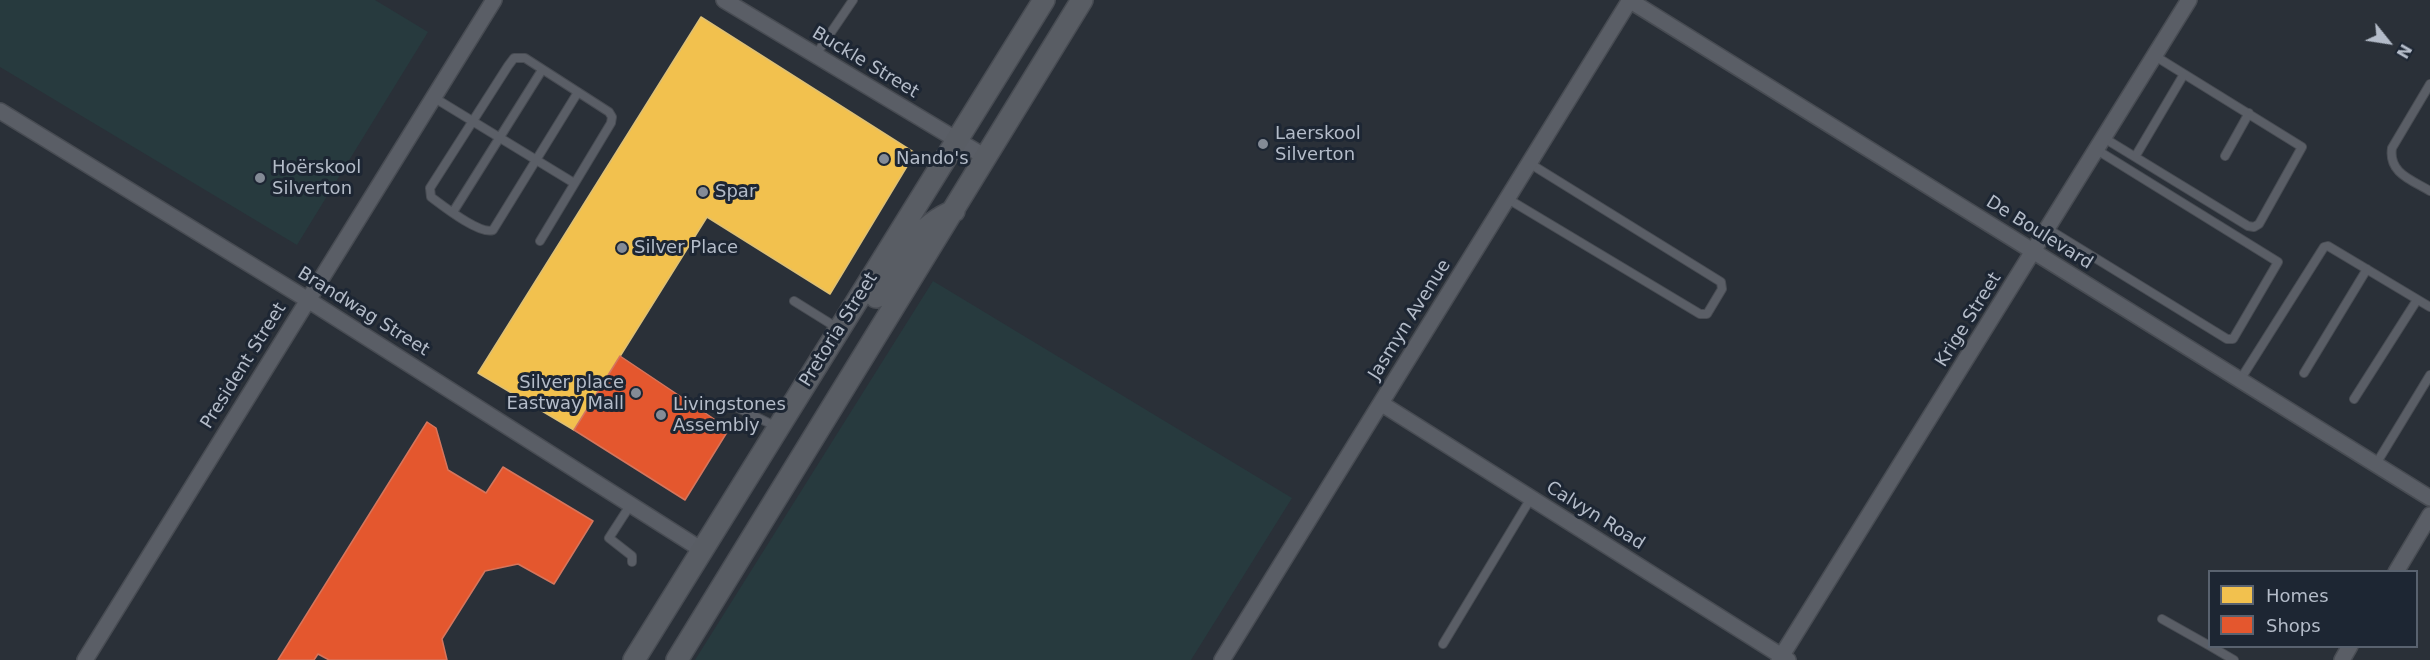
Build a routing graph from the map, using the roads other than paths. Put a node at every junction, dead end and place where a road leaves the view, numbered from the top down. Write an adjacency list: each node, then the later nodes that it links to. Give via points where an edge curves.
1 (494, 0): 14 (street, President Street)
2 (724, 0): 9 (street, Buckle Street)
3 (853, 0): 9 (lane)
4 (1044, 0): 19 (main road, Pretoria Street)
5 (1082, 0): 23 (main road, Pretoria Street)
6 (1629, 0): 25 (street, Jasmyn Avenue); 33 (street, De Boulevard)
7 (2189, 0): 8 (street, Krige Street)
8 (2155, 56): 11 (lane); 20 (street, Krige Street)
9 (815, 57): 19 (street, Buckle Street)
10 (542, 69): 13 (lane); 17 (lane, via 525,58 514,58); 18 (lane)
11 (2184, 74): 16 (lane); 22 (lane)
12 (2430, 84): 27 (lane, via 2391,155 2397,171)
13 (578, 92): 24 (lane); 26 (lane, via 612,117 612,123)
14 (433, 98): 17 (lane); 35 (street, President Street)
15 (0, 111): 35 (street, Brandwag Street)
16 (2249, 113): 21 (lane); 22 (lane, via 2302,147 2254,227)
17 (471, 120): 18 (lane); 30 (lane, via 430,188 431,197)
18 (499, 137): 24 (lane); 30 (lane)
19 (956, 141): 23 (street, Buckle Street); 39 (main road, Pretoria Street)
20 (2101, 144): 22 (lane); 31 (street, Krige Street); 31 (lane, via 2275,259 2278,262 2272,276 2231,340)
21 (2225, 156)
22 (2135, 157)
23 (987, 158): 29 (main road, Pretoria Street)
24 (536, 160): 26 (lane); 30 (lane, via 493,230 483,231)
25 (1529, 163): 28 (street, Jasmyn Avenue); 28 (lane, via 1721,282 1722,289 1707,314 1700,314)
26 (574, 183): 32 (lane)
27 (2430, 191)
28 (1508, 199): 44 (street, Jasmyn Avenue)
29 (954, 211): 46 (main road, via 922,228 802,416 788,428); 62 (main road, Pretoria Street)
30 (453, 212)
31 (2048, 229): 33 (street, Krige Street)
32 (540, 241)
33 (2034, 253): 42 (street, De Boulevard); 59 (street, Krige Street)
34 (2367, 269): 36 (lane); 40 (lane); 42 (lane, via 2324,247)
35 (308, 300): 50 (street, Brandwag Street); 60 (street, President Street)
36 (2417, 300): 38 (lane); 43 (lane)
37 (794, 301): 39 (lane)
38 (2430, 308)
39 (840, 330): 46 (main road, Pretoria Street)
40 (2304, 373)
41 (2430, 375): 47 (lane)
42 (2241, 380): 47 (street, De Boulevard)
43 (2354, 399)
44 (1382, 404): 48 (street, Calvyn Road); 63 (street, Jasmyn Avenue)
45 (732, 405): 46 (lane)
46 (778, 428): 52 (main road, Pretoria Street)
47 (2376, 464): 49 (street, De Boulevard)
48 (1531, 498): 56 (lane); 59 (street, Calvyn Road)
49 (2430, 498)
50 (631, 504): 52 (street, Brandwag Street); 53 (lane, via 609,538 632,556)
51 (2430, 515): 54 (street)
52 (702, 550): 61 (main road, Pretoria Street)
53 (632, 562)
54 (2397, 570)
55 (2162, 619): 57 (lane)
56 (1443, 644)
57 (2208, 645)
58 (2213, 648): 64 (lane)
59 (1783, 659)
60 (85, 660)
61 (634, 660)
62 (677, 660)
63 (1222, 660)
64 (2234, 660)

